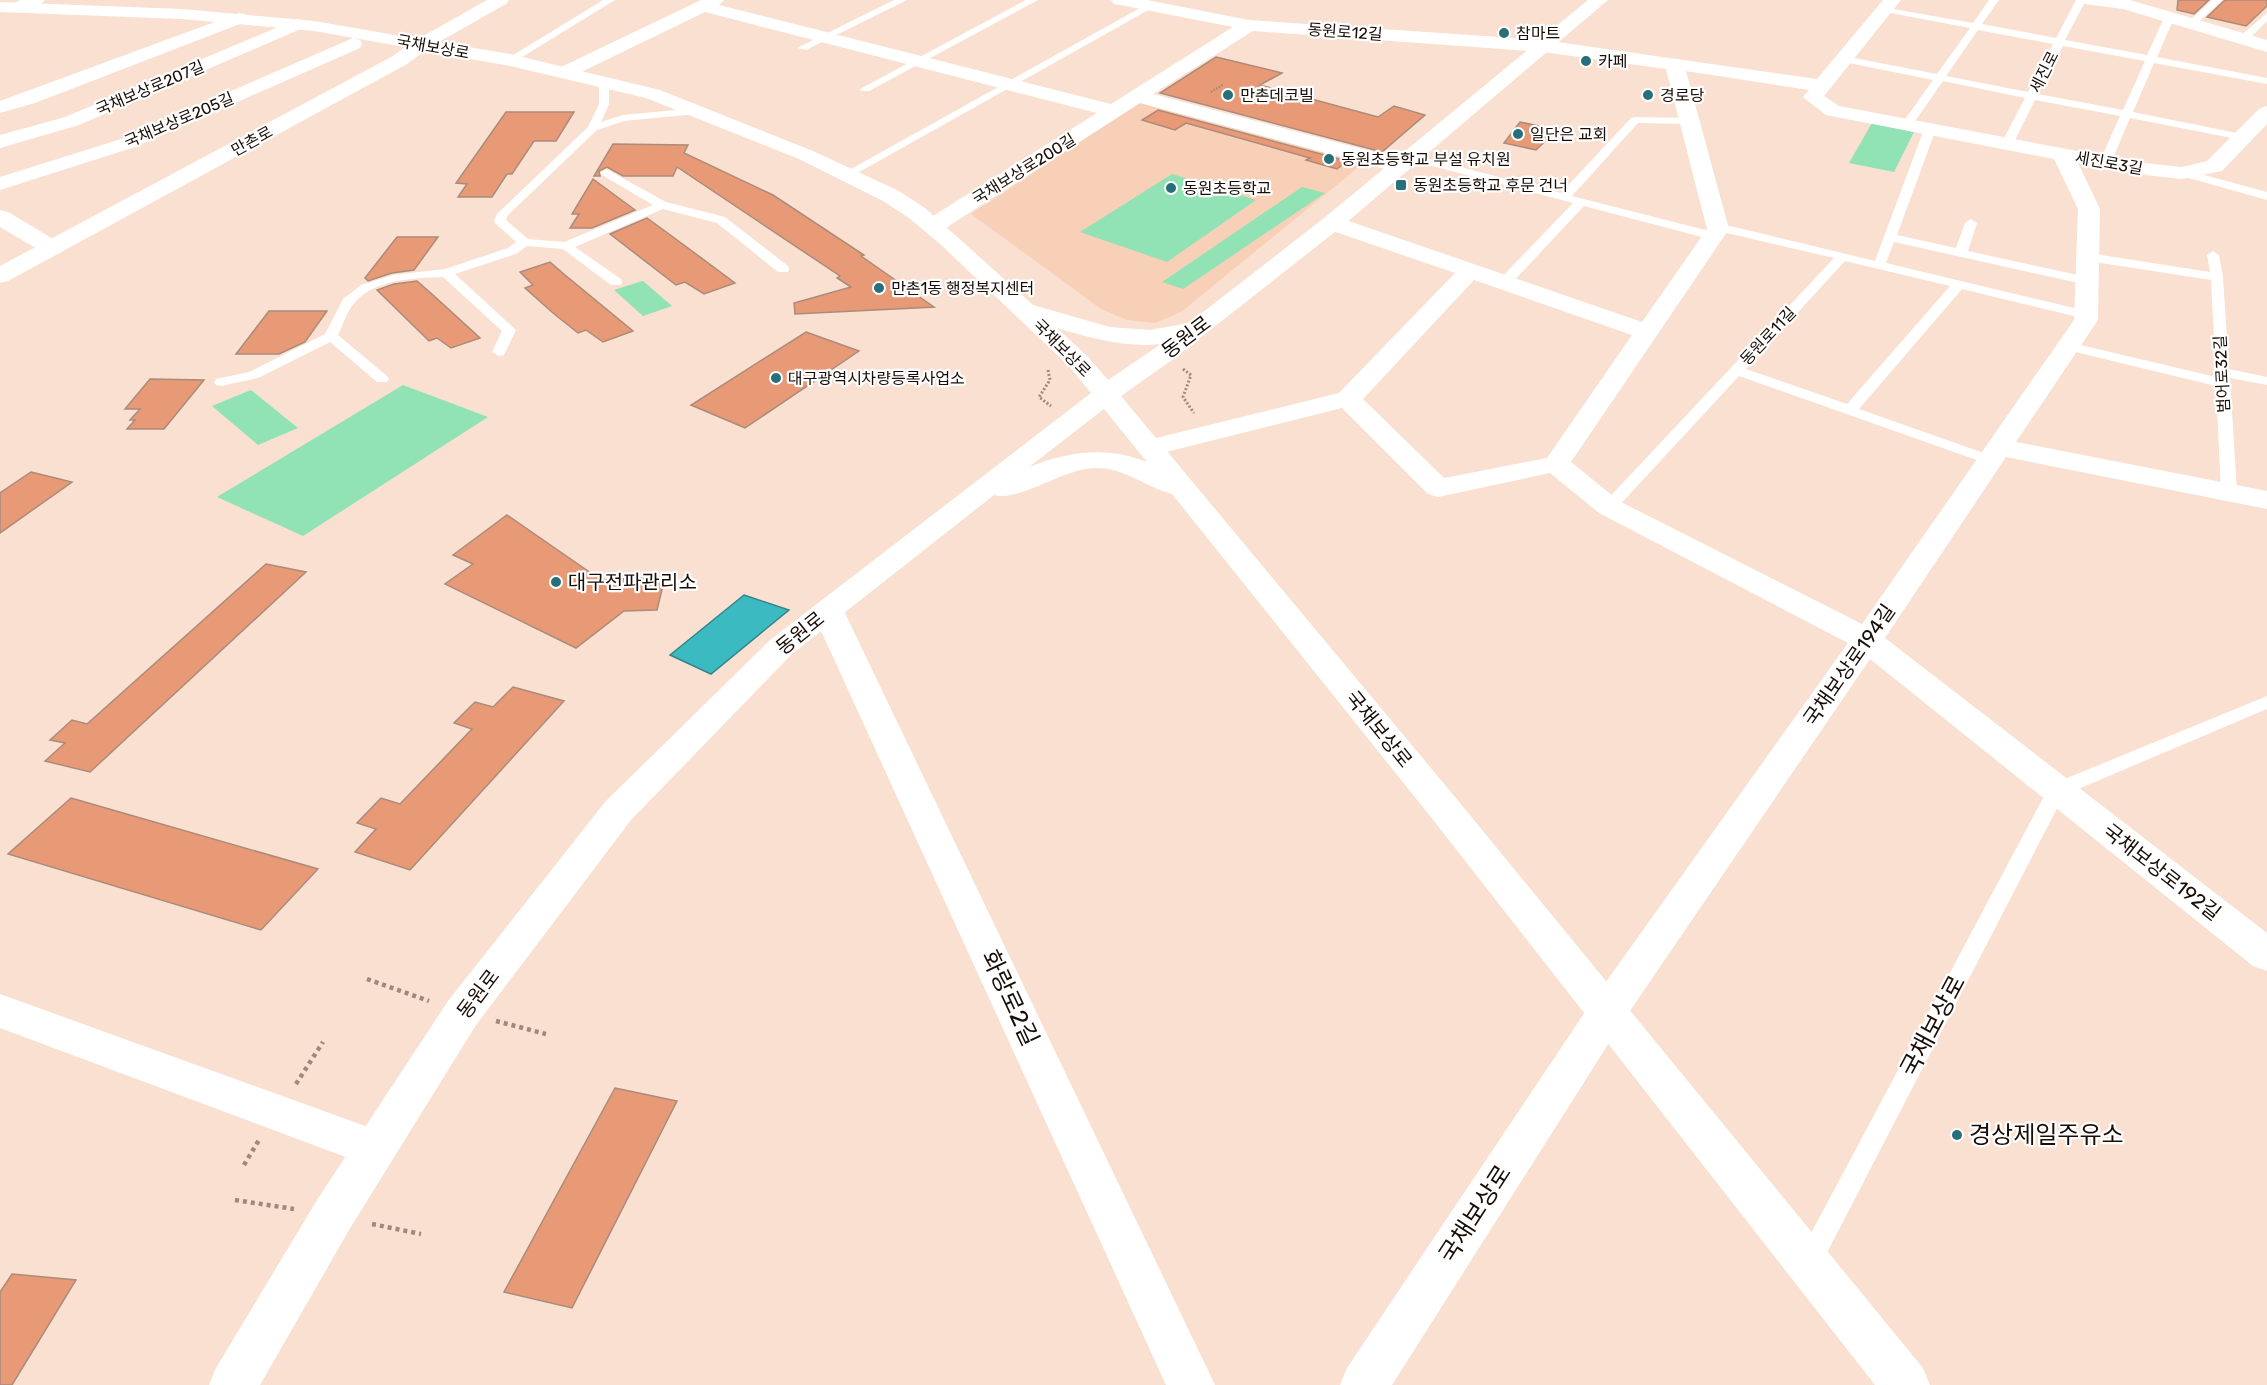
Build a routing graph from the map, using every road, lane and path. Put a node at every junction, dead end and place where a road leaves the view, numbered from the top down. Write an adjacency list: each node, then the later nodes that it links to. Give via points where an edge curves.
1 (500, 0): 27 (street, 만촌로)
2 (610, 0): 32 (lane)
3 (902, 0): 23 (lane)
4 (1033, 0): 34 (lane)
5 (1120, 0): 15 (street, 동원로12길)
6 (1599, 0): 28 (street, 동원로)
7 (1994, 0): 22 (lane)
8 (2081, 0): 25 (lane, 세진로)
9 (2091, 0): 11 (street)
10 (2218, 0): 19 (lane)
11 (2125, 2): 16 (street)
12 (709, 3): 23 (street); 36 (street)
13 (18, 5): 18 (street, 국채보상로)
14 (1888, 5): 22 (lane); 31 (street)
15 (1149, 6): 21 (street, 동원로12길); 40 (lane)
16 (2170, 16): 19 (street); 33 (lane)
17 (2267, 16): 24 (lane)
18 (239, 18): 20 (street, 국채보상로); 45 (street, 국채보상로207길)
19 (2192, 23): 24 (street)
20 (297, 24): 27 (street, 국채보상로); 55 (street, 국채보상로207길, via 72,121)
21 (1249, 25): 28 (street, 동원로12길); 43 (street, 국채보상로200길)
22 (1974, 27): 25 (lane); 37 (lane)
23 (828, 37): 30 (lane); 34 (street)
24 (2243, 39): 29 (street)
25 (2059, 42): 33 (lane); 44 (lane, 세진로)
26 (353, 44): 63 (street, 국채보상로205길, via 128,143)
27 (422, 44): 32 (street, 국채보상로); 76 (street, 만촌로, via 400,60)
28 (1543, 46): 35 (street); 58 (street, 동원로)
29 (2267, 46)
30 (802, 48)
31 (1844, 59): 37 (lane); 41 (street)
32 (510, 60): 36 (street, 국채보상로)
33 (2150, 60): 38 (lane); 48 (lane)
34 (919, 61): 40 (street); 42 (lane)
35 (1674, 64): 41 (street); 50 (street)
36 (566, 72): 39 (street, 국채보상로)
37 (1938, 78): 44 (lane); 51 (lane)
38 (2267, 81)
39 (604, 82): 46 (street, 국채보상로, via 653,94); 52 (lane, via 604,104)
40 (1010, 83): 47 (street); 62 (lane)
41 (1822, 86): 51 (street, 세진로3길, via 1813,97 1833,111)
42 (865, 89)
43 (1137, 96): 47 (street, 국채보상로200길); 58 (street)
44 (2031, 96): 48 (lane); 56 (lane, 세진로)
45 (0, 108)
46 (696, 111): 52 (lane, via 623,118); 62 (street, 국채보상로)
47 (1115, 111): 71 (street, 국채보상로200길)
48 (2127, 114): 54 (lane); 59 (lane)
49 (2265, 116): 54 (street, 세진로3길)
50 (1689, 121): 65 (lane, via 1635,120); 72 (street)
51 (1907, 125): 53 (street, 세진로3길)
52 (593, 128): 74 (lane, via 503,214 500,220)
53 (1930, 129): 56 (street, 세진로3길); 73 (lane)
54 (2242, 137): 61 (street, 세진로3길, via 2214,166)
55 (0, 142)
56 (2007, 144): 57 (street, 세진로3길)
57 (2063, 155): 59 (street, 세진로3길); 82 (street, 국채보상로194길, via 2089,209)
58 (1405, 161): 65 (lane); 69 (street, 동원로)
59 (2105, 163): 61 (street, 세진로3길)
60 (606, 173): 67 (lane)
61 (2182, 173): 64 (lane)
62 (848, 174): 71 (street, 국채보상로, via 891,196)
63 (0, 184)
64 (2267, 196)
65 (1564, 197): 66 (lane)
66 (1581, 201): 72 (lane); 88 (lane)
67 (662, 205): 75 (lane); 81 (lane, via 721,220)
68 (1971, 222): 77 (lane)
69 (1332, 223): 83 (street); 92 (street, 동원로)
70 (5, 224): 76 (street)
71 (933, 226): 90 (street, 국채보상로)
72 (1715, 232): 79 (lane); 93 (street)
73 (1890, 237): 77 (lane); 80 (lane)
74 (524, 242): 75 (lane); 84 (lane, via 512,251)
75 (566, 246): 87 (lane)
76 (52, 248): 85 (street, 만촌로)
77 (1961, 253): 82 (lane)
78 (2213, 255): 86 (lane, 범어로32길)
79 (1841, 258): 80 (lane); 97 (lane, 동원로11길)
80 (1879, 266): 89 (lane)
81 (783, 269)
82 (2087, 269): 86 (lane); 91 (street, 국채보상로194길)
83 (1470, 271): 88 (street); 103 (street)
84 (446, 273): 94 (lane, via 417,274 368,287 349,300); 96 (lane, via 509,330)
85 (0, 276)
86 (2217, 277): 98 (lane, 범어로32길)
87 (616, 282)
88 (1504, 283): 93 (street)
89 (1959, 284): 91 (lane); 104 (lane)
90 (1025, 311): 92 (street, via 1130,338 1154,339); 102 (street, 국채보상로, via 1078,361)
91 (2086, 315): 95 (street, 국채보상로194길)
92 (1200, 326): 102 (street, 동원로)
93 (1647, 332): 107 (street)
94 (331, 336): 99 (lane); 101 (lane, via 253,375)
95 (2068, 346): 98 (lane); 106 (street, 국채보상로194길)
96 (499, 352)
97 (1736, 370): 104 (lane); 111 (lane, 동원로11길)
98 (2222, 377): 100 (lane); 109 (lane, 범어로32길)
99 (382, 380)
100 (2267, 381)
101 (221, 382)
102 (1106, 394): 105 (street, 국채보상로); 112 (street, 동원로)
103 (1348, 399): 105 (street); 107 (street, via 1438,488)
104 (1850, 410): 106 (lane)
105 (1150, 448): 108 (street, 국채보상로)
106 (1995, 453): 109 (street); 114 (street, 국채보상로194길)
107 (1556, 464): 111 (street)
108 (1185, 490): 112 (street, via 1125,464 1087,459 1054,467); 119 (street, 국채보상로)
109 (2229, 492): 110 (street)
110 (2267, 500)
111 (1609, 507): 114 (street)
112 (956, 511): 113 (street, 동원로)
113 (828, 610): 120 (street, 동원로, via 781,647 618,811 462,1013); 124 (street, 화랑로2길)
114 (1867, 640): 116 (street, 국채보상로192길); 119 (street, 국채보상로194길)
115 (2267, 702): 116 (lane)
116 (2058, 790): 117 (street, 국채보상로192길); 121 (lane, 국채보상로)
117 (2267, 955)
118 (0, 1011): 120 (street)
119 (1607, 1012): 121 (street, 국채보상로); 125 (street, 국채보상로)
120 (375, 1149): 123 (street, 동원로)
121 (1809, 1262): 122 (street, 국채보상로)
122 (1889, 1380)
123 (233, 1385)
124 (1191, 1385)
125 (1364, 1385)

